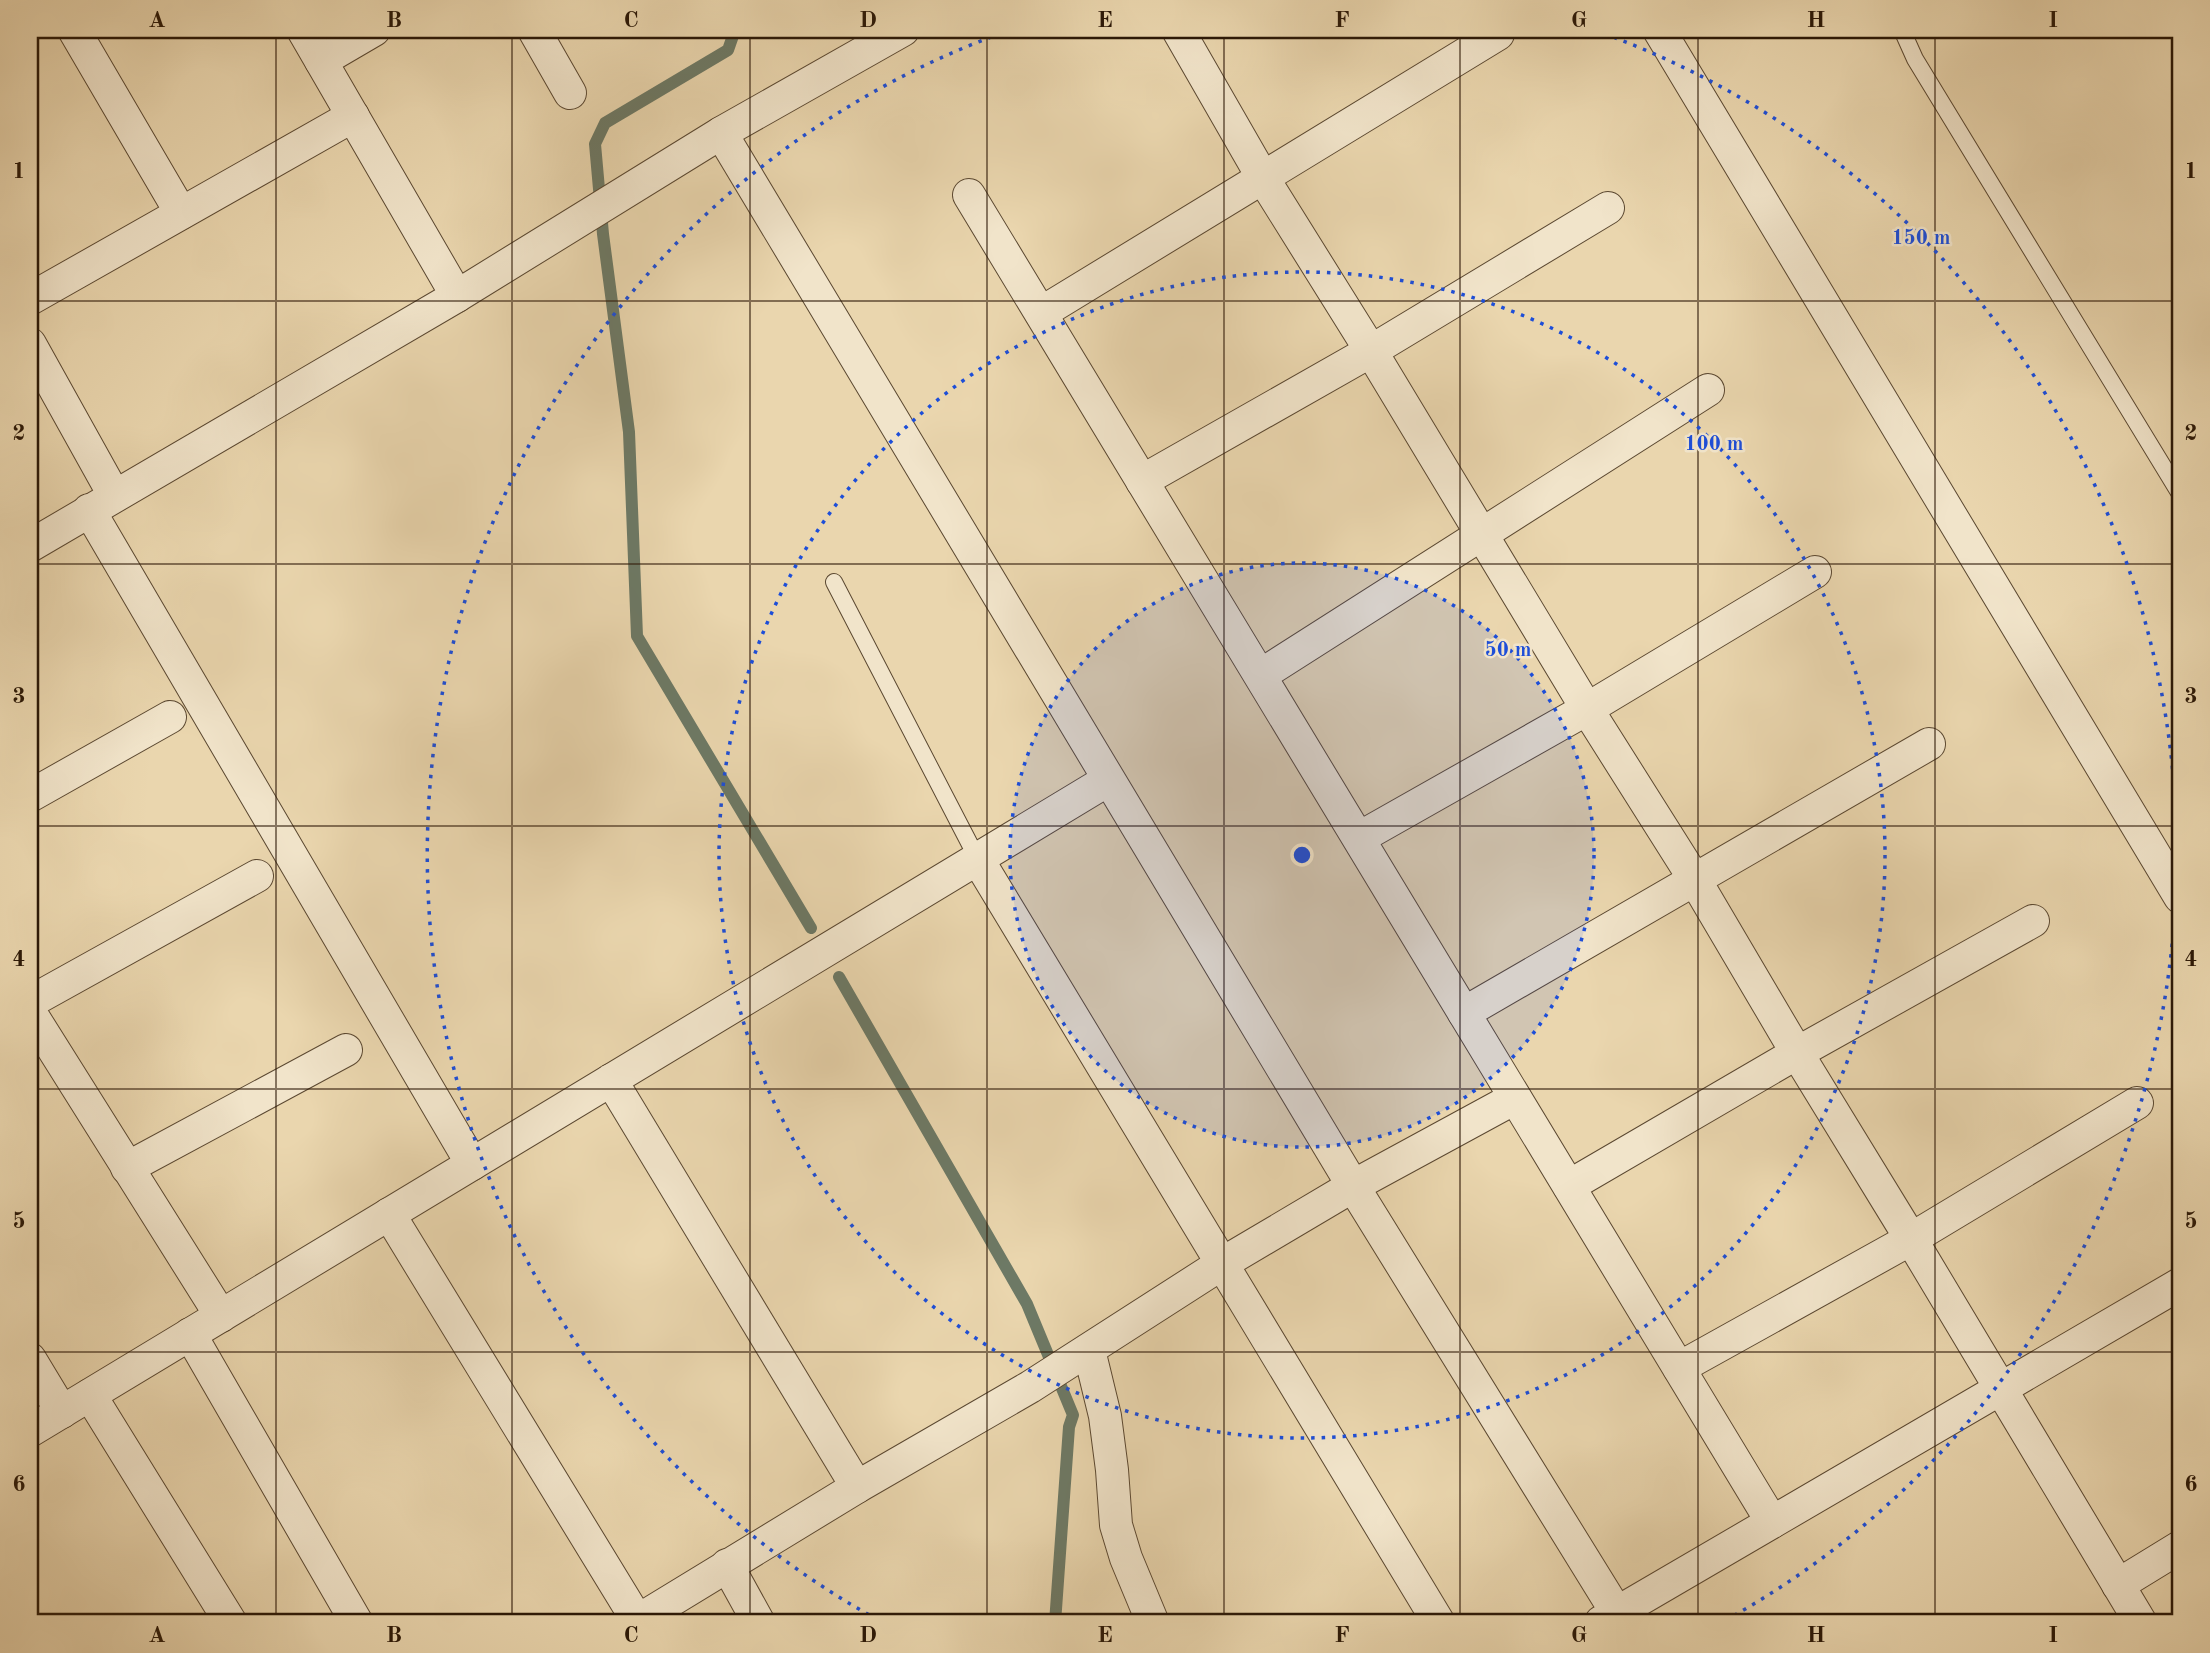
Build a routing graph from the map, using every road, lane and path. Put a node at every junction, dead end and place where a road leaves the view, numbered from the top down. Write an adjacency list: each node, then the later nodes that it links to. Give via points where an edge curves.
1 (74, 30): 17 (street)
2 (303, 30): 10 (street)
3 (374, 30): 10 (street)
4 (534, 30): 11 (street)
5 (903, 30): 13 (street)
6 (1178, 30): 14 (street)
7 (1659, 30): 41 (street)
8 (1902, 30): 25 (lane, via 1915,59)
9 (1498, 34): 14 (street)
10 (321, 61): 12 (street)
11 (570, 93)
12 (353, 116): 17 (street); 18 (street)
13 (721, 133): 18 (street); 35 (street)
14 (1263, 178): 20 (street); 22 (street)
15 (969, 195): 20 (street)
16 (1608, 208): 22 (street)
17 (181, 213): 19 (street)
18 (457, 296): 26 (street)
19 (30, 299)
20 (1041, 313): 24 (street)
21 (30, 344): 26 (street)
22 (1371, 351): 24 (street); 27 (street)
23 (1708, 390): 27 (street)
24 (1142, 481): 31 (street)
25 (2180, 494)
26 (102, 503): 28 (street); 51 (street)
27 (1481, 535): 31 (street); 32 (street)
28 (30, 546)
29 (1815, 572): 32 (street)
30 (834, 582): 38 (lane)
31 (1261, 675): 37 (street)
32 (1587, 709): 37 (street); 40 (street)
33 (170, 716): 36 (street)
34 (1929, 744): 40 (street)
35 (1108, 780): 38 (street); 53 (street)
36 (30, 796)
37 (1359, 838): 45 (street)
38 (977, 858): 48 (street); 57 (street)
39 (257, 876): 43 (street)
40 (1695, 880): 45 (street); 47 (street)
41 (2180, 897)
42 (2033, 921): 47 (street)
43 (30, 1002)
44 (30, 1013): 52 (street)
45 (1464, 1013): 49 (street)
46 (346, 1050): 52 (street)
47 (1797, 1053): 54 (street); 56 (street)
48 (611, 1080): 51 (street); 68 (street)
49 (1515, 1098): 53 (street); 54 (street)
50 (2137, 1103): 56 (street)
51 (472, 1164): 55 (street)
52 (127, 1168): 59 (street)
53 (1353, 1186): 57 (street); 73 (street)
54 (1569, 1186): 63 (street)
55 (389, 1214): 59 (street); 76 (street)
56 (1911, 1239): 63 (street); 64 (street)
57 (1223, 1263): 61 (street); 79 (street)
58 (2180, 1284): 64 (street)
59 (221, 1316): 60 (street)
60 (190, 1334): 65 (street); 75 (street)
61 (1081, 1355): 68 (street); 78 (street, via 1105,1416 1116,1525)
62 (30, 1359): 66 (street)
63 (1679, 1368): 69 (street)
64 (2000, 1390): 69 (street); 72 (street)
65 (90, 1395): 66 (street); 74 (street)
66 (62, 1412): 67 (street)
67 (30, 1431)
68 (857, 1487): 71 (street)
69 (1772, 1522): 73 (street)
70 (2180, 1547): 72 (street)
71 (727, 1565): 76 (street); 77 (street)
72 (2118, 1585): 80 (street)
73 (1608, 1618)
74 (231, 1623)
75 (357, 1623)
76 (637, 1623)
77 (760, 1623)
78 (1153, 1623)
79 (1438, 1623)
80 (2141, 1623)

